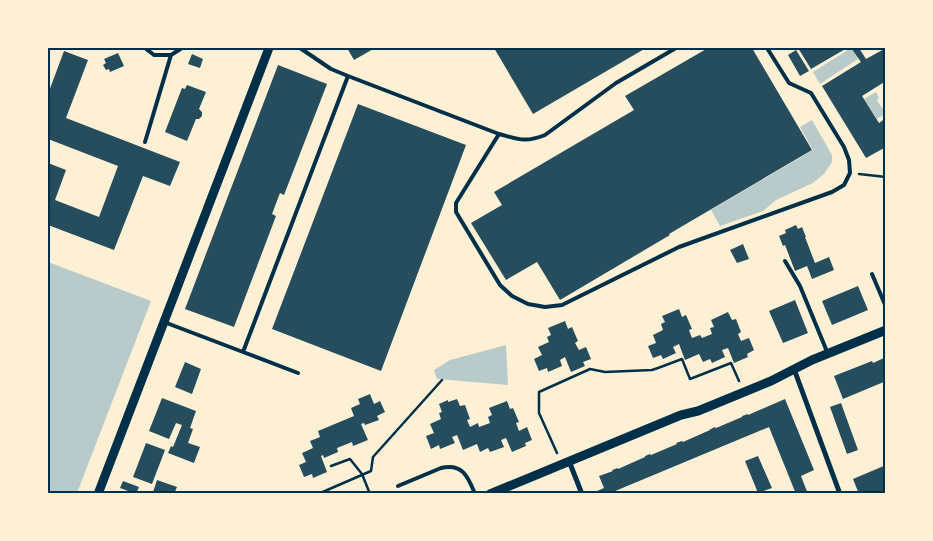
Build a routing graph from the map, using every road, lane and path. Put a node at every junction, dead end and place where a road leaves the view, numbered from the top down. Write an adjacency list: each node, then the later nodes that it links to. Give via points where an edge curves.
1 (144, 48): 7 (lane, via 154,55)
2 (182, 48): 7 (lane)
3 (269, 48): 16 (street)
4 (300, 48): 8 (lane, via 331,69)
5 (676, 48): 9 (lane, via 616,83 545,135 534,140 521,140)
6 (767, 48): 11 (lane, via 789,83 811,93 844,147)
7 (171, 55): 10 (lane)
8 (348, 76): 9 (lane); 18 (lane)
9 (499, 134): 11 (lane, via 456,203 456,212 500,285 528,304 545,307 562,305 678,247 832,192 844,185)
10 (145, 142)
11 (850, 173): 12 (path)
12 (886, 178)
13 (785, 261): 19 (lane, via 800,286)
14 (872, 274): 15 (lane)
15 (886, 307)
16 (164, 322): 18 (lane); 28 (street)
17 (886, 330): 19 (street)
18 (243, 352): 21 (lane)
19 (828, 354): 20 (street)
20 (794, 369): 23 (street); 34 (street)
21 (298, 373)
22 (442, 380): 26 (path, via 373,457 370,471)
23 (743, 392): 24 (street); 24 (path, via 731,362 690,379 682,359 652,370 605,372 590,369 539,392 539,413)
24 (565, 462): 32 (street); 33 (street)
25 (331, 466): 26 (path, via 350,459)
26 (362, 474): 29 (path); 30 (path)
27 (398, 486): 31 (lane, via 448,466 462,471)
28 (98, 494)
29 (318, 494)
30 (370, 494)
31 (475, 494)
32 (490, 494)
33 (582, 494)
34 (840, 494)

